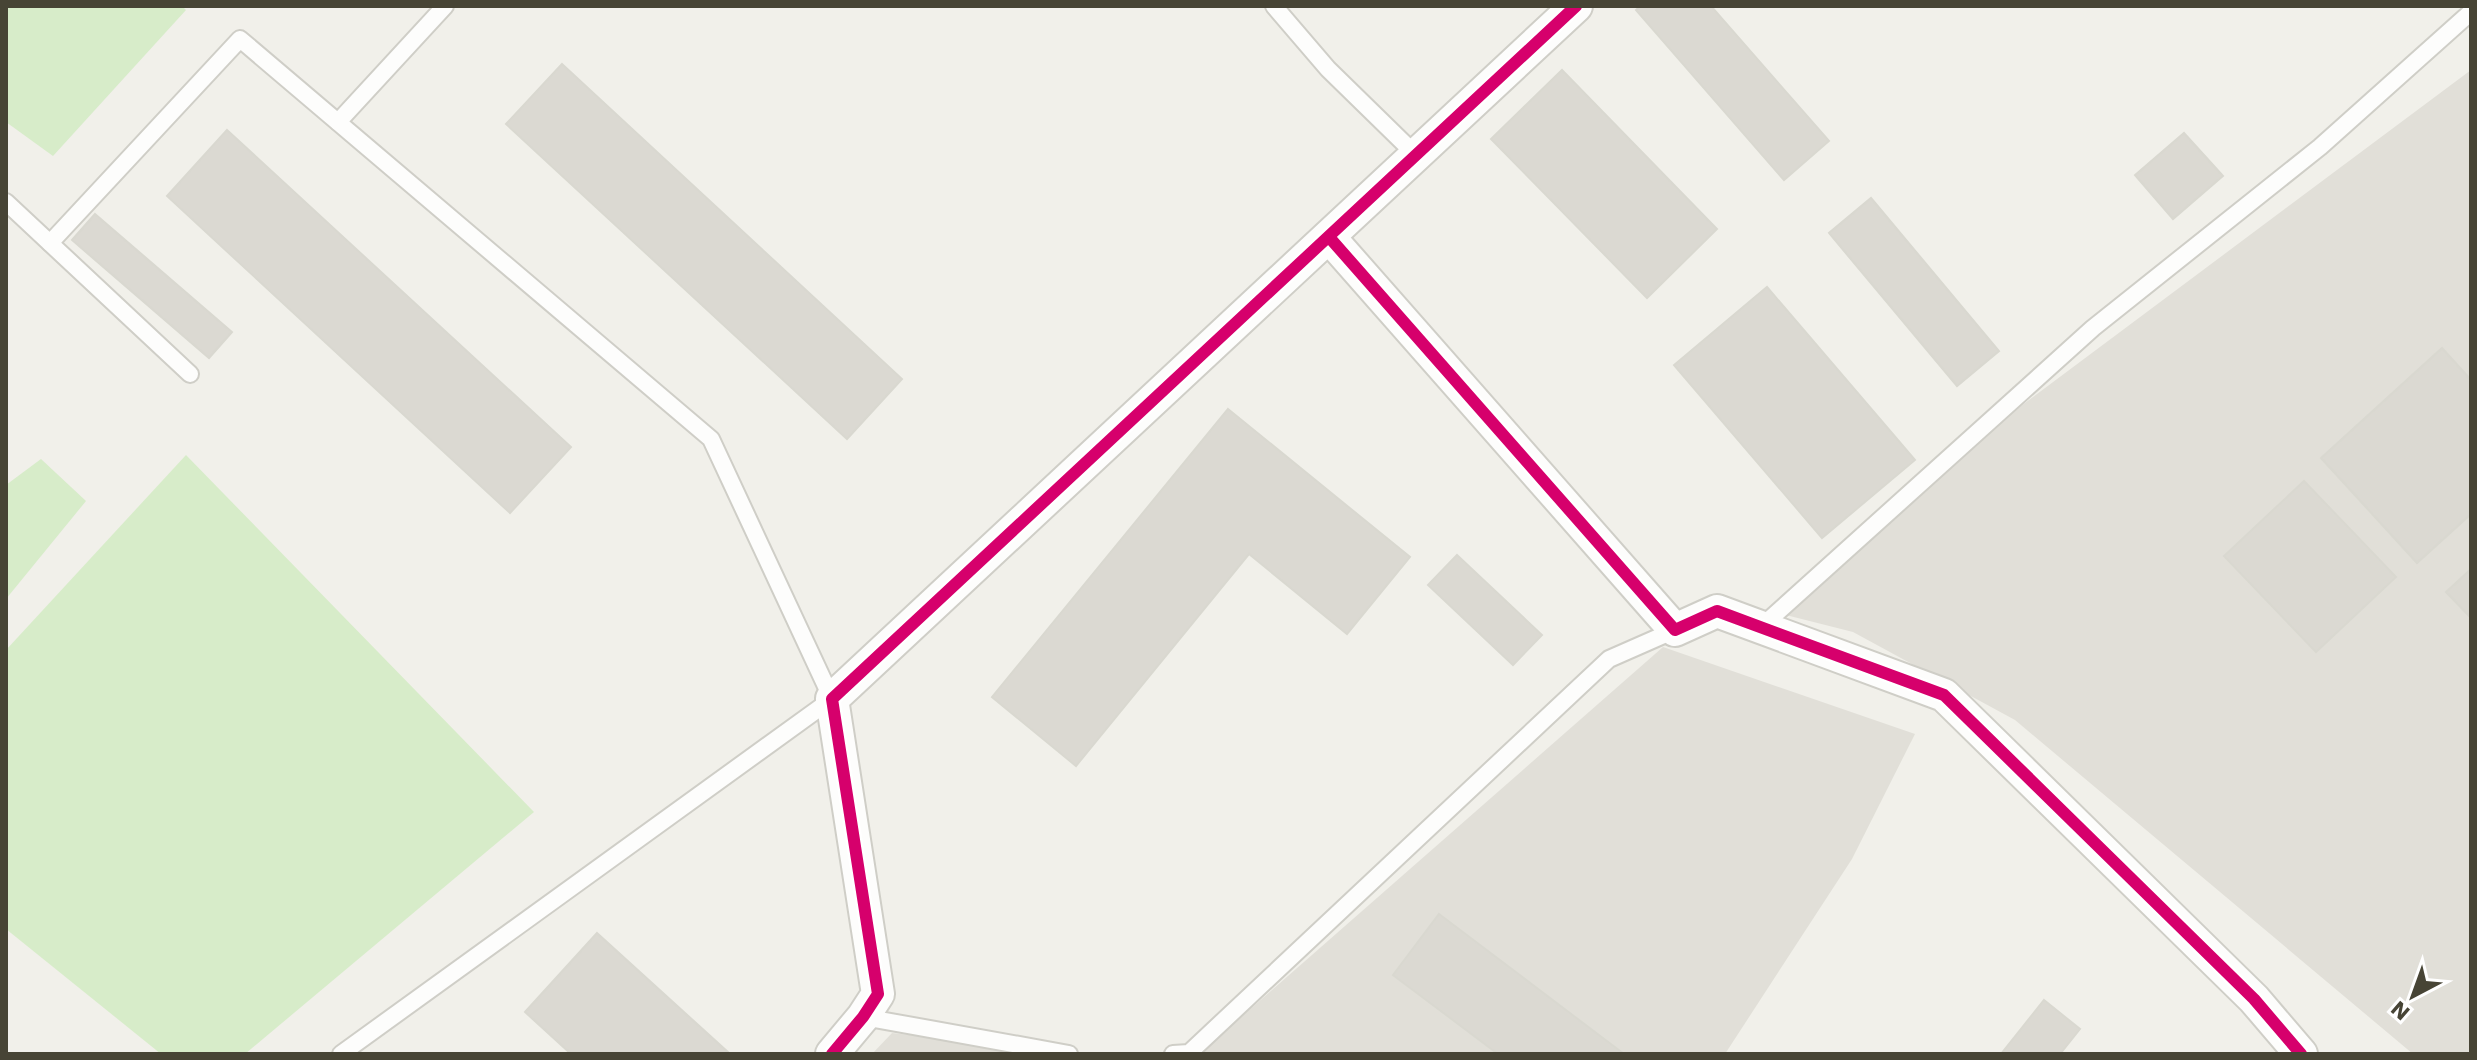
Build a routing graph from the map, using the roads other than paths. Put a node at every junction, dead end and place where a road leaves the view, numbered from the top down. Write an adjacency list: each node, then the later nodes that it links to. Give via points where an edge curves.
1 (445, 6): 5 (lane)
2 (1274, 6): 6 (lane, via 1328,69)
3 (1576, 6): 6 (street)
4 (2471, 12): 11 (lane, via 2320,147 2093,328)
5 (338, 122): 9 (lane, via 240,39); 13 (lane, via 711,439)
6 (1416, 155): 8 (street)
7 (6, 202): 9 (lane)
8 (1329, 237): 12 (street); 13 (street)
9 (50, 243): 10 (lane)
10 (190, 374)
11 (1760, 628): 12 (street, via 1717,611); 19 (street, via 1944,695 2254,999)
12 (1675, 630): 18 (lane, via 1609,659 1189,1053)
13 (832, 699): 14 (street, via 878,994); 15 (lane)
14 (863, 1017): 16 (street); 17 (lane)
15 (341, 1054)
16 (832, 1054)
17 (1069, 1054)
18 (1173, 1054)
19 (2301, 1054)

